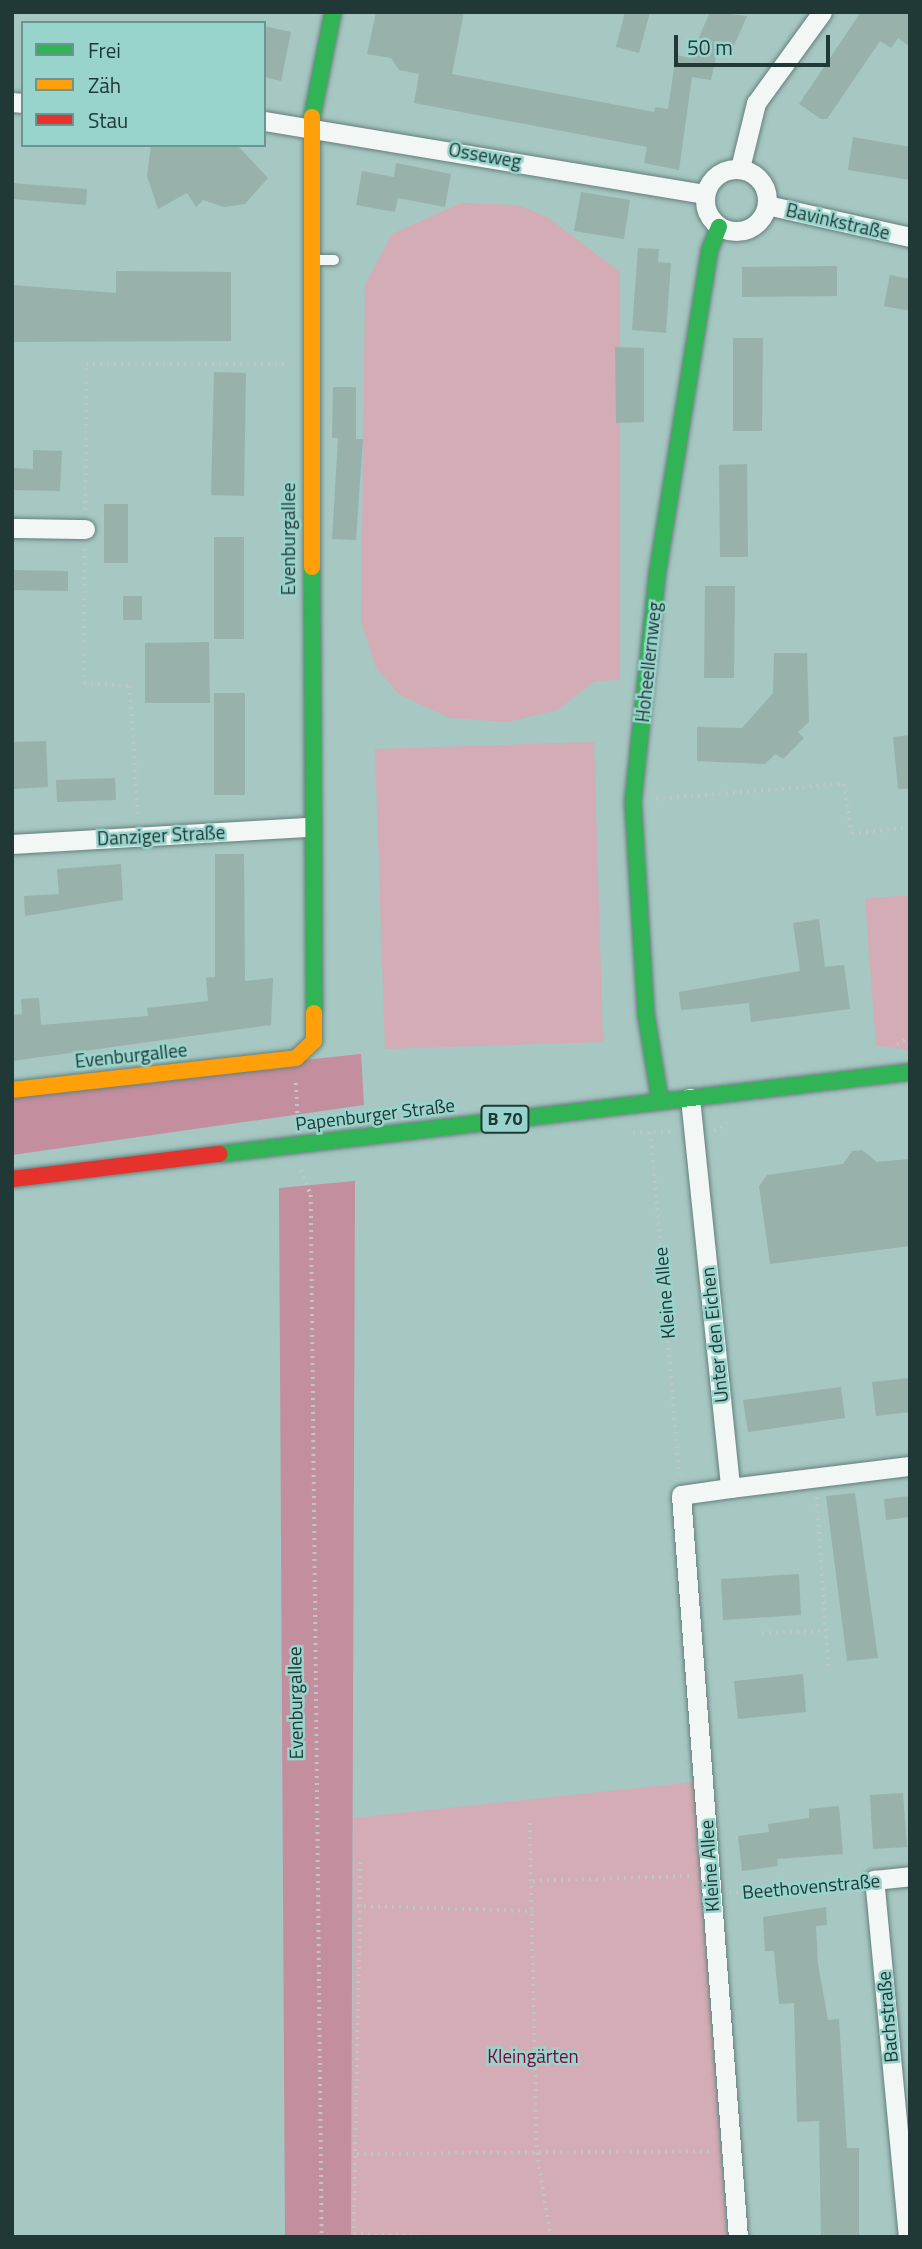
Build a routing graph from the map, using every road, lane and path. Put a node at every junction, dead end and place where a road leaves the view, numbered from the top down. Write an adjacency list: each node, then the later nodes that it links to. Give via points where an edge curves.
1 (333, 12): 4 (street, Evenburgallee)
2 (822, 12): 5 (street, via 756,103)
3 (266, 121): 4 (street, Osseweg)
4 (310, 125): 6 (street, Osseweg); 10 (street, Evenburgallee)
5 (740, 168): 6 (street, via 720,172); 7 (street, via 763,183)
6 (705, 194): 8 (street, via 708,215)
7 (767, 205): 8 (street, via 750,228); 9 (street, Bavinkstraße)
8 (719, 227): 15 (street, Hoheellernweg, via 710,249 657,575)
9 (910, 237)
10 (309, 260): 11 (lane); 12 (street, Evenburgallee)
11 (334, 260)
12 (308, 364): 14 (path, via 86,364); 16 (street, Evenburgallee)
13 (12, 528): 14 (street)
14 (85, 529): 18 (path, via 84,683 130,686)
15 (633, 801): 17 (path, via 844,784 852,834); 24 (street, Hoheellernweg, via 646,1015)
16 (310, 827): 18 (street, Danziger Straße); 20 (street, Evenburgallee, via 315,1032 310,1050)
17 (910, 827)
18 (139, 836): 19 (street, Danziger Straße)
19 (12, 844)
20 (296, 1058): 22 (street, Evenburgallee); 25 (path)
21 (910, 1072): 23 (street, Papenburger Straße / B 70)
22 (12, 1090)
23 (690, 1098): 24 (street, Papenburger Straße / B 70); 31 (street, Unter den Eichen)
24 (660, 1101): 28 (street, Papenburger Straße / B 70)
25 (298, 1119)
26 (651, 1132): 32 (path, Kleine Allee)
27 (301, 1170): 48 (path, Evenburgallee, via 311,1195)
28 (12, 1179)
29 (910, 1466): 30 (street)
30 (814, 1478): 31 (street); 33 (path)
31 (730, 1488): 32 (street)
32 (681, 1495): 41 (street, Kleine Allee)
33 (825, 1631): 34 (path); 35 (path)
34 (762, 1633)
35 (829, 1671)
36 (530, 1823): 40 (path)
37 (361, 1862): 42 (path)
38 (910, 1876): 39 (street, Beethovenstraße)
39 (874, 1880): 41 (path, Beethovenstraße); 44 (street, Bachstraße)
40 (533, 1881): 41 (path, via 701,1876); 43 (path)
41 (712, 1895): 51 (street, Kleine Allee)
42 (358, 1906): 43 (path); 47 (path)
43 (534, 1911): 46 (path)
44 (904, 2128): 52 (street, Bachstraße)
45 (715, 2151): 46 (path)
46 (537, 2152): 47 (path); 50 (path)
47 (357, 2154): 49 (path, via 354,2234)
48 (322, 2237)
49 (440, 2237)
50 (551, 2237)
51 (738, 2237)
52 (908, 2237)

